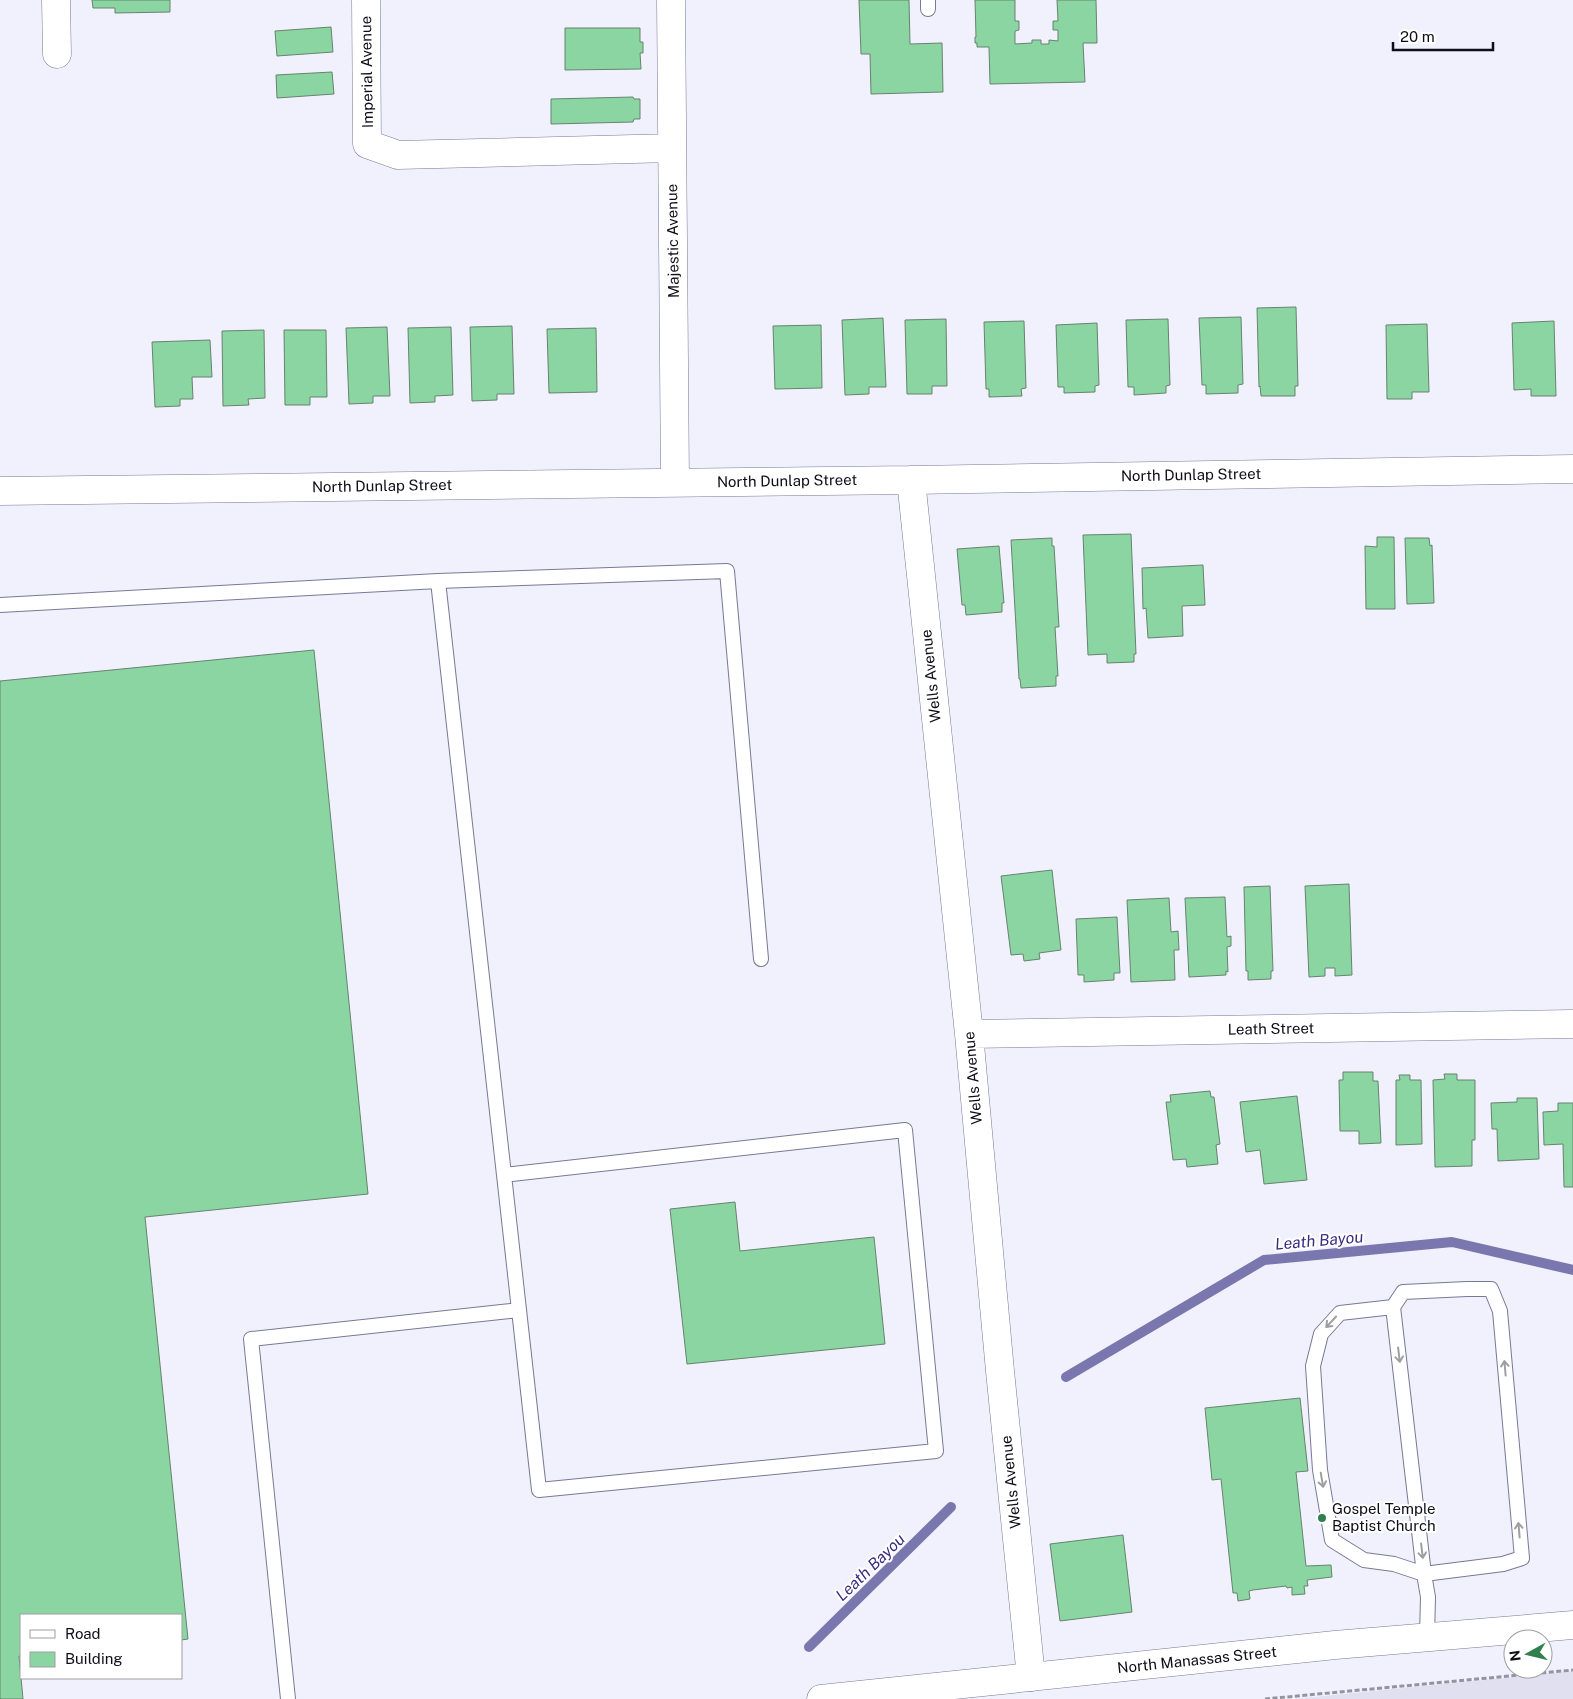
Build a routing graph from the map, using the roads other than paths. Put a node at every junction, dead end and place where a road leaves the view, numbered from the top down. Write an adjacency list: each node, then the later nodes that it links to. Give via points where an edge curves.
1 (56, 0): 4 (street)
2 (366, 0): 5 (street, Imperial Avenue, via 367,144 398,155)
3 (671, 0): 5 (street, Majestic Avenue)
4 (57, 54)
5 (672, 148): 8 (street, Majestic Avenue)
6 (1573, 469): 7 (street, North Dunlap Street)
7 (911, 480): 8 (street, North Dunlap Street); 14 (street, Wells Avenue)
8 (675, 483): 9 (street, North Dunlap Street)
9 (0, 491)
10 (438, 581): 11 (lane); 12 (lane, via 727,571); 15 (lane)
11 (0, 605)
12 (761, 959)
13 (1573, 1024): 14 (street, Leath Street)
14 (969, 1034): 21 (street, Wells Avenue)
15 (504, 1175): 17 (lane); 17 (lane, via 905,1130 936,1451 539,1490)
16 (1393, 1307): 18 (lane, one-way to 18); 18 (lane, one-way to 18, via 1340,1313 1320,1334 1313,1366 1320,1470 1332,1540 1364,1560 1394,1564); 18 (lane, one-way to 16, via 1503,1564 1522,1558 1500,1311 1491,1289 1403,1292)
17 (519, 1310): 22 (lane, via 251,1339)
18 (1424, 1574): 20 (lane, via 1428,1597)
19 (1573, 1625): 20 (street, North Manassas Street)
20 (1427, 1637): 21 (street, North Manassas Street)
21 (1031, 1677): 23 (street, North Manassas Street)
22 (288, 1699)
23 (820, 1699)

